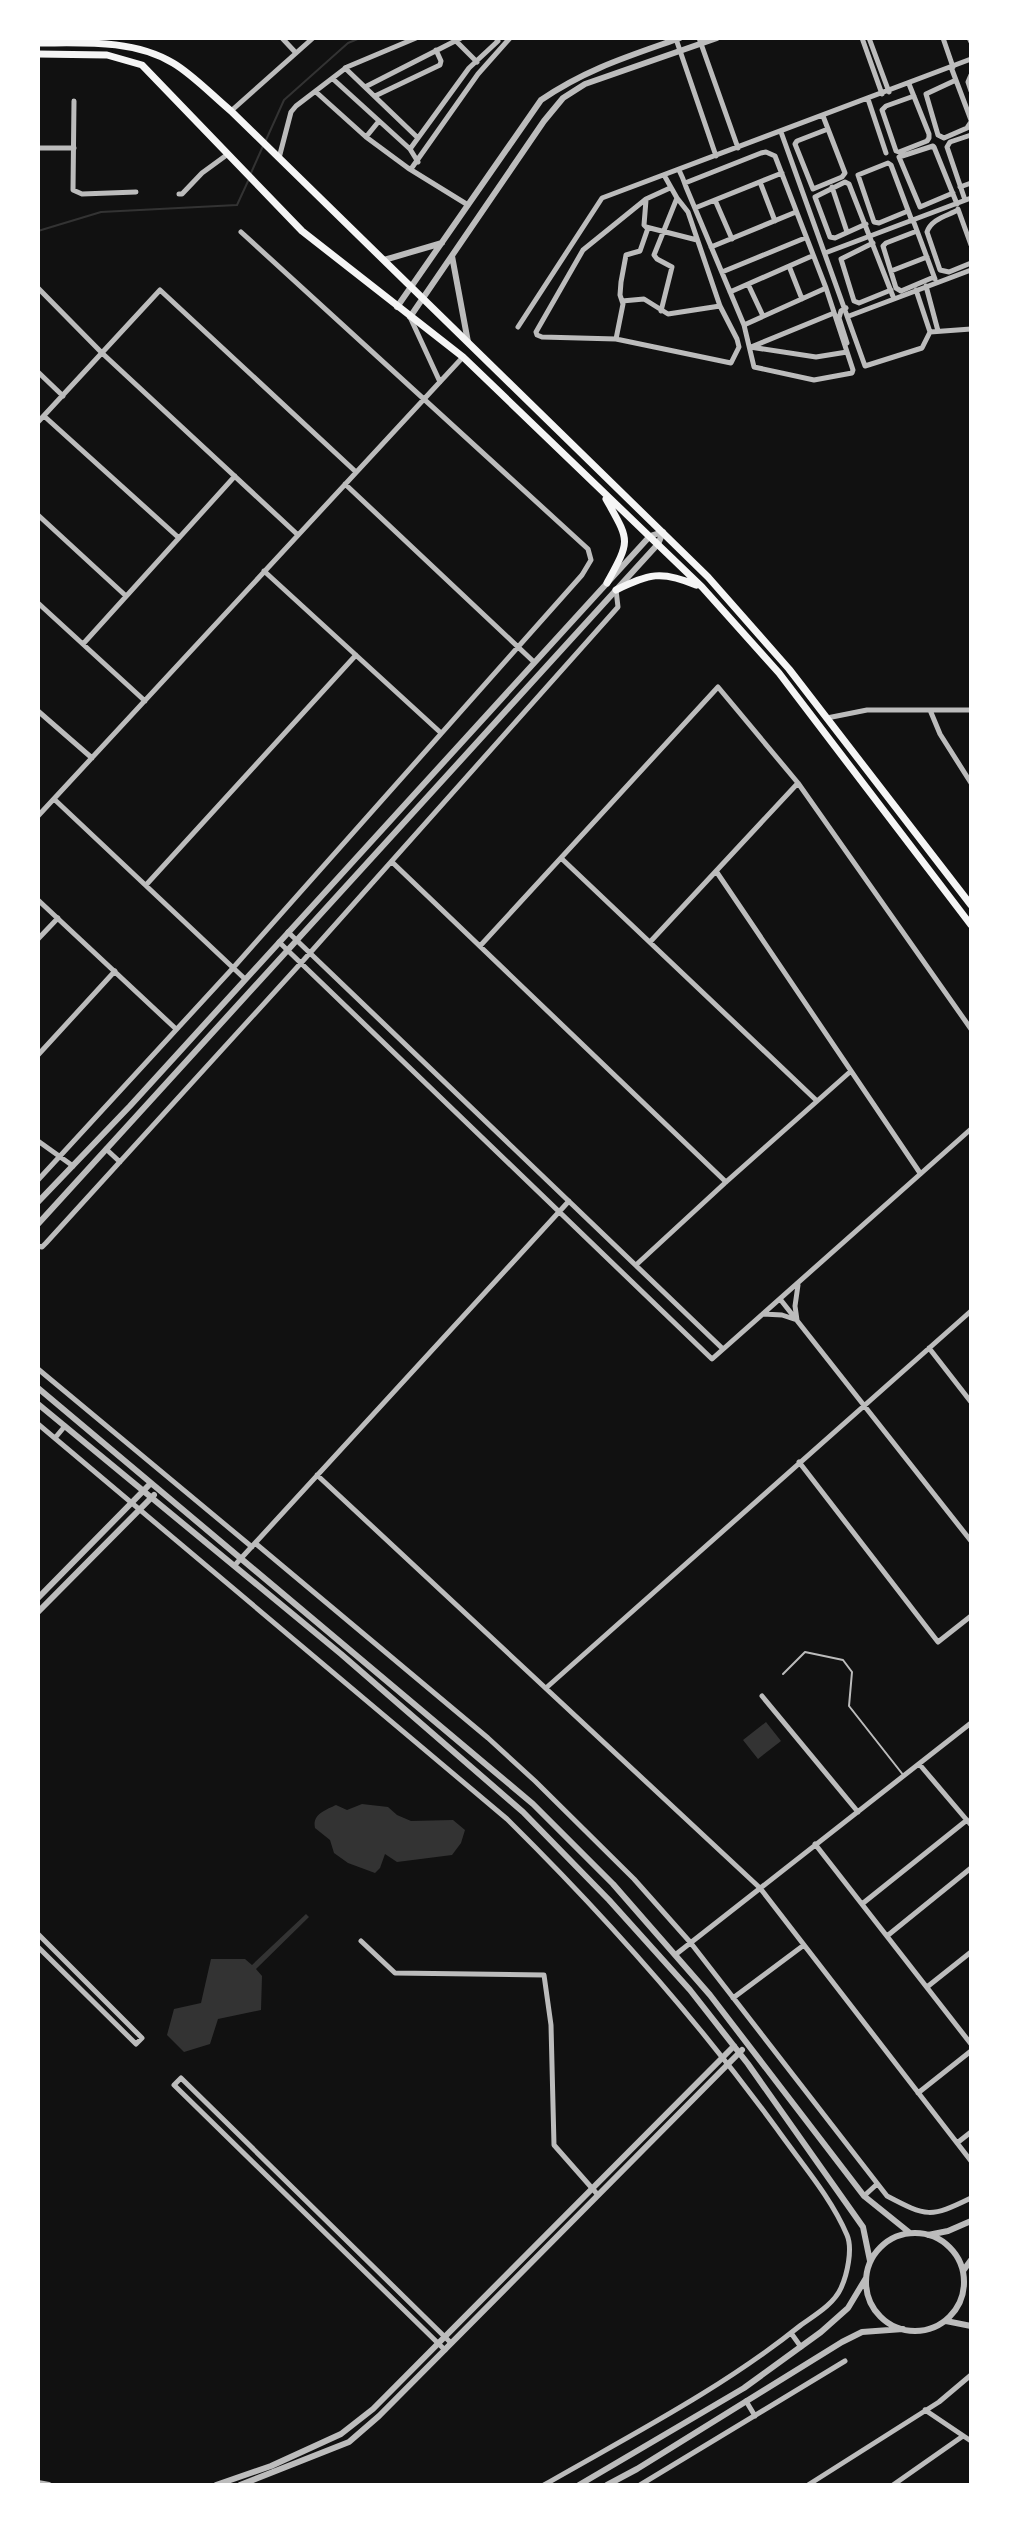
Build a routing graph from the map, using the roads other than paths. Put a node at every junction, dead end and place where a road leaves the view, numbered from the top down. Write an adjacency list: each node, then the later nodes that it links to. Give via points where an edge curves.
1 (282, 38): 16 (street)
2 (313, 38): 16 (street)
3 (416, 38): 21 (street)
4 (496, 38): 19 (street)
5 (510, 38): 23 (street)
6 (717, 38): 12 (street)
7 (862, 38): 32 (street)
8 (869, 38): 31 (street)
9 (943, 38): 20 (street)
10 (458, 39): 14 (street); 19 (street)
11 (678, 39): 15 (street); 72 (street, via 571,80 541,100)
12 (700, 41): 15 (street); 48 (street)
13 (38, 43): 37 (main road, via 140,50 173,63)
14 (436, 50): 28 (street); 33 (street, via 440,65)
15 (680, 51): 52 (street); 93 (street, via 585,84 563,98)
16 (296, 53): 37 (street)
17 (38, 54): 51 (main road, via 107,55 142,65)
18 (971, 59): 20 (street)
19 (477, 62): 22 (street)
20 (952, 67): 26 (street); 27 (street)
21 (345, 68): 25 (street); 28 (street)
22 (469, 68): 23 (street); 45 (street)
23 (478, 74): 54 (street)
24 (971, 75): 29 (street)
25 (333, 79): 30 (street); 39 (street)
26 (956, 80): 40 (street); 40 (street, via 926,94 938,135 944,138)
27 (909, 84): 31 (street); 34 (street)
28 (365, 87): 33 (street)
29 (971, 91)
30 (316, 92): 44 (street); 53 (street, via 291,112)
31 (889, 92): 32 (street)
32 (882, 94): 35 (street)
33 (375, 96): 45 (street)
34 (914, 96): 34 (street, via 929,138 899,152 882,110)
35 (868, 99): 38 (street); 50 (street)
36 (74, 101): 47 (street)
37 (231, 111): 53 (main road)
38 (823, 116): 41 (street); 42 (street)
39 (379, 121): 44 (street); 49 (street)
40 (971, 121)
41 (828, 129): 41 (street, via 845,173 813,189 795,144)
42 (781, 132): 48 (street); 92 (street)
43 (971, 135): 63 (street, via 947,144)
44 (366, 137): 55 (street)
45 (418, 138): 49 (street)
46 (38, 148): 47 (street)
47 (74, 148): 65 (street, via 77,193)
48 (738, 148): 52 (street)
49 (410, 149): 54 (street)
50 (886, 153)
51 (228, 154): 67 (street); 116 (main road, via 302,231)
52 (716, 156): 56 (street)
53 (281, 160): 96 (main road)
54 (418, 162): 55 (street)
55 (411, 169): 72 (street)
56 (679, 170): 58 (street); 60 (street)
57 (782, 173): 59 (street); 60 (street, via 775,156 766,152); 76 (street)
58 (664, 175): 64 (street); 124 (street, via 602,198)
59 (760, 182): 71 (street); 78 (street)
60 (685, 183): 74 (street)
61 (971, 183): 63 (street)
62 (832, 187): 79 (street, via 849,184); 84 (street); 84 (street, via 816,199 830,237)
63 (960, 187): 70 (street)
64 (670, 188): 68 (street); 69 (street)
65 (136, 192)
66 (953, 193): 66 (street, via 933,146 899,157 920,207); 73 (street)
67 (179, 194)
68 (677, 198): 83 (street); 87 (street)
69 (646, 199): 80 (street); 128 (street, via 583,250 536,332 542,337)
70 (968, 199): 73 (street)
71 (715, 200): 74 (street); 86 (street)
72 (468, 205): 89 (street)
73 (957, 206): 77 (street); 90 (street); 97 (street, via 927,232 940,270)
74 (695, 208): 91 (street)
75 (908, 211): 75 (street, via 891,165 860,173 874,222); 77 (street)
76 (796, 212): 78 (street); 85 (street)
77 (912, 220): 81 (street); 88 (street)
78 (775, 221): 86 (street)
79 (866, 224): 84 (street); 88 (street)
80 (648, 228): 83 (street); 114 (street, via 640,251 626,255)
81 (917, 231): 95 (street); 100 (street, via 883,246)
82 (241, 232): 137 (street)
83 (662, 232): 87 (street); 118 (street, via 654,255 672,267)
84 (847, 232)
85 (805, 238): 94 (street); 101 (street)
86 (732, 239): 91 (street)
87 (697, 240): 115 (street)
88 (872, 240): 92 (street); 108 (street); 108 (street, via 841,259 854,301)
89 (442, 243): 96 (street); 105 (street)
90 (971, 245)
91 (711, 247): 101 (street)
92 (825, 253): 117 (street)
93 (452, 256): 111 (street); 129 (street)
94 (812, 256): 98 (street); 107 (street)
95 (927, 257): 100 (street); 102 (street)
96 (384, 260): 105 (main road)
97 (971, 263)
98 (789, 266): 103 (street); 112 (street)
99 (971, 270): 102 (street)
100 (891, 271): 102 (street, via 901,291)
101 (722, 272): 110 (street)
102 (935, 280): 104 (street)
103 (748, 284): 110 (street); 120 (street)
104 (926, 286): 109 (street); 126 (street)
105 (411, 287): 111 (main road); 116 (street)
106 (38, 288): 131 (street)
107 (826, 288): 112 (street); 119 (street)
108 (891, 290): 113 (street)
109 (916, 290): 113 (street); 127 (street)
110 (730, 292): 123 (street)
111 (423, 298): 122 (street); 129 (main road)
112 (802, 299): 120 (street)
113 (894, 299): 121 (street)
114 (622, 301): 118 (street, via 644,299); 128 (street)
115 (720, 306): 118 (street); 128 (street, via 739,347 731,363)
116 (397, 307): 122 (main road)
117 (846, 308): 121 (street); 132 (street, via 839,318)
118 (661, 311)
119 (835, 313): 130 (street); 132 (street)
120 (763, 316): 123 (street)
121 (849, 316): 127 (street, via 865,366 922,348)
122 (410, 317): 133 (main road); 135 (street)
123 (744, 325): 130 (street)
124 (518, 327)
125 (971, 329): 126 (street)
126 (938, 331): 127 (street)
127 (930, 332)
128 (616, 339)
129 (468, 342): 145 (main road)
130 (750, 347): 132 (street, via 816,357); 132 (street, via 754,367 814,380 852,373)
131 (102, 353): 136 (street); 140 (street, via 160,290); 141 (street)
132 (849, 353)
133 (463, 357): 135 (street); 143 (main road)
134 (38, 372): 136 (street)
135 (440, 382): 137 (street)
136 (63, 396): 138 (street)
137 (423, 400): 140 (street); 157 (street, via 588,549 591,560 582,575)
138 (44, 416): 139 (street); 148 (street)
139 (38, 422)
140 (356, 472): 142 (street)
141 (235, 476): 146 (street); 148 (street)
142 (345, 484): 146 (street); 157 (street)
143 (600, 489): 147 (main road); 151 (main road, via 626,539)
144 (39, 519): 154 (street)
145 (663, 532): 147 (street); 149 (street); 164 (main road)
146 (298, 535): 150 (street)
147 (650, 536): 149 (main road); 151 (street)
148 (179, 538): 154 (street)
149 (658, 544): 152 (main road); 153 (street)
150 (264, 571): 158 (street); 160 (street)
151 (607, 583): 159 (street)
152 (702, 587): 153 (main road, via 656,574); 178 (main road, via 779,673)
153 (616, 590): 172 (street, via 618,607); 181 (street)
154 (126, 596): 156 (street)
155 (38, 603): 156 (street)
156 (83, 644): 160 (street)
157 (518, 647): 159 (street); 165 (street)
158 (356, 655): 165 (street); 174 (street)
159 (534, 662): 179 (street)
160 (145, 701): 166 (street)
161 (930, 710): 162 (street); 164 (street, via 867,710); 168 (street)
162 (971, 710)
163 (38, 711): 166 (street)
164 (827, 718): 176 (main road)
165 (441, 733): 188 (street)
166 (92, 758): 169 (street)
167 (798, 783): 171 (street, via 718,687); 173 (street); 194 (street)
168 (971, 783)
169 (54, 799): 170 (street); 174 (street)
170 (38, 816)
171 (561, 858): 183 (street); 184 (street)
172 (392, 862): 184 (street); 186 (street)
173 (716, 871): 183 (street); 196 (street)
174 (146, 885): 188 (street)
175 (38, 900): 177 (street)
176 (971, 905)
177 (58, 918): 180 (street); 189 (street)
178 (971, 925)
179 (288, 932): 181 (street); 182 (street)
180 (38, 939)
181 (297, 940): 185 (street); 186 (street)
182 (279, 942): 185 (street); 190 (street)
183 (650, 942): 197 (street)
184 (480, 946): 206 (street)
185 (288, 950): 187 (street); 191 (street)
186 (310, 953): 187 (street); 207 (street)
187 (301, 963): 202 (street); 209 (street)
188 (233, 968): 190 (street); 193 (street)
189 (115, 971): 193 (street); 195 (street)
190 (245, 979): 191 (street); 192 (street); 203 (street)
191 (258, 982): 192 (street)
192 (249, 993): 200 (street)
193 (176, 1029): 201 (street)
194 (971, 1029)
195 (38, 1055)
196 (851, 1071): 197 (street); 204 (street)
197 (817, 1101): 206 (street)
198 (971, 1129): 204 (street)
199 (38, 1141): 201 (street)
200 (106, 1149): 202 (street); 210 (street)
201 (60, 1156): 203 (street); 205 (street)
202 (120, 1162): 211 (street)
203 (73, 1166): 208 (street)
204 (920, 1173): 213 (street)
205 (38, 1180)
206 (726, 1182): 212 (street)
207 (569, 1201): 209 (street); 212 (street)
208 (38, 1202)
209 (559, 1211): 219 (street, via 712,1359); 229 (street)
210 (38, 1224)
211 (39, 1248)
212 (636, 1265): 219 (street)
213 (798, 1282): 214 (street); 217 (street)
214 (780, 1299): 216 (street); 217 (street)
215 (971, 1311): 218 (street)
216 (762, 1314): 217 (street); 219 (street)
217 (797, 1320): 224 (street)
218 (929, 1348): 222 (street); 224 (street)
219 (723, 1349)
220 (38, 1369): 237 (street)
221 (38, 1388): 230 (street)
222 (971, 1402)
223 (38, 1404): 226 (street)
224 (864, 1405): 228 (street); 236 (street)
225 (38, 1424): 227 (street)
226 (65, 1426): 227 (street); 232 (street)
227 (55, 1438): 234 (street)
228 (799, 1462): 242 (street, via 938,1642); 244 (street)
229 (317, 1475): 237 (street); 244 (street)
230 (151, 1483): 231 (street); 232 (street)
231 (159, 1489): 233 (street); 238 (street)
232 (143, 1491): 233 (street); 234 (street)
233 (151, 1498): 235 (street); 239 (street)
234 (132, 1502): 235 (street); 240 (street)
235 (140, 1508): 241 (street); 275 (street, via 507,1819 635,1952)
236 (971, 1541)
237 (254, 1545): 238 (street); 258 (street, via 488,1738 634,1879)
238 (242, 1558): 239 (street); 262 (street, via 533,1804)
239 (234, 1566): 272 (street, via 523,1812 666,1962)
240 (38, 1598)
241 (38, 1612)
242 (971, 1616)
243 (783, 1674): 248 (lane, via 805,1652 843,1660 852,1672 849,1706)
244 (546, 1688): 253 (street)
245 (762, 1696): 249 (street)
246 (971, 1723): 247 (street)
247 (920, 1765): 248 (street); 250 (street)
248 (905, 1776): 249 (street)
249 (858, 1812): 251 (street)
250 (969, 1822): 254 (street)
251 (815, 1844): 253 (street); 254 (street)
252 (971, 1868): 256 (street)
253 (760, 1888): 258 (street); 259 (street)
254 (862, 1904): 256 (street)
255 (38, 1934): 265 (street)
256 (887, 1936): 263 (street)
257 (361, 1941): 284 (street, via 395,1973 544,1975 551,2025 554,2145)
258 (690, 1942): 262 (street); 264 (street)
259 (804, 1945): 264 (street); 277 (street)
260 (38, 1947): 266 (street)
261 (971, 1952): 263 (street)
262 (675, 1955): 269 (street)
263 (927, 1987): 270 (street)
264 (733, 1998): 283 (street)
265 (118, 2014): 266 (street); 267 (street)
266 (112, 2019): 268 (street)
267 (134, 2030): 268 (street); 268 (street, via 142,2038 136,2044)
268 (129, 2036)
269 (742, 2037): 271 (street); 272 (street)
270 (971, 2044)
271 (748, 2045): 274 (street); 286 (street)
272 (734, 2046): 274 (street); 275 (street)
273 (971, 2051): 277 (street)
274 (739, 2053): 276 (street); 279 (street)
275 (722, 2057): 276 (street); 284 (street)
276 (728, 2064): 281 (street); 285 (street)
277 (918, 2093): 280 (street)
278 (971, 2132): 280 (street)
279 (801, 2138): 281 (street); 292 (street, via 863,2227)
280 (957, 2143): 282 (street)
281 (789, 2146): 300 (street, via 836,2215 849,2238 850,2252 840,2291)
282 (971, 2161)
283 (876, 2185): 286 (street); 287 (street, via 916,2212 941,2213)
284 (592, 2189): 285 (street); 301 (street)
285 (598, 2195): 302 (street)
286 (864, 2196): 289 (street)
287 (971, 2198)
288 (971, 2221): 290 (street)
289 (910, 2233): 290 (street); 292 (street, via 884,2244)
290 (928, 2235): 293 (street, via 951,2248)
291 (971, 2260): 293 (street)
292 (870, 2261): 294 (street)
293 (963, 2271): 295 (street)
294 (866, 2278): 299 (street, via 868,2298 878,2314); 304 (street, via 848,2308)
295 (964, 2290): 296 (street); 297 (street)
296 (971, 2297)
297 (946, 2321): 298 (street); 299 (street, via 919,2331)
298 (971, 2326)
299 (903, 2329): 308 (street, via 862,2332)
300 (791, 2333): 304 (street); 319 (street, via 700,2394)
301 (445, 2337): 302 (street); 303 (street); 303 (street, via 181,2078 174,2085)
302 (451, 2343): 305 (street)
303 (438, 2344): 305 (street); 313 (street, via 373,2409 341,2434)
304 (801, 2347): 320 (street, via 744,2388)
305 (445, 2350): 314 (street, via 349,2442)
306 (845, 2361): 310 (street)
307 (971, 2375): 309 (street)
308 (746, 2401): 310 (street); 321 (street)
309 (925, 2410): 311 (street); 323 (street)
310 (755, 2416): 322 (street)
311 (963, 2436): 312 (street); 324 (street)
312 (971, 2441)
313 (305, 2450): 314 (street); 317 (street)
314 (309, 2459): 318 (street)
315 (38, 2483): 316 (street)
316 (49, 2485)
317 (216, 2485)
318 (240, 2485)
319 (544, 2485)
320 (579, 2485)
321 (607, 2485)
322 (640, 2485)
323 (808, 2485)
324 (893, 2485)

